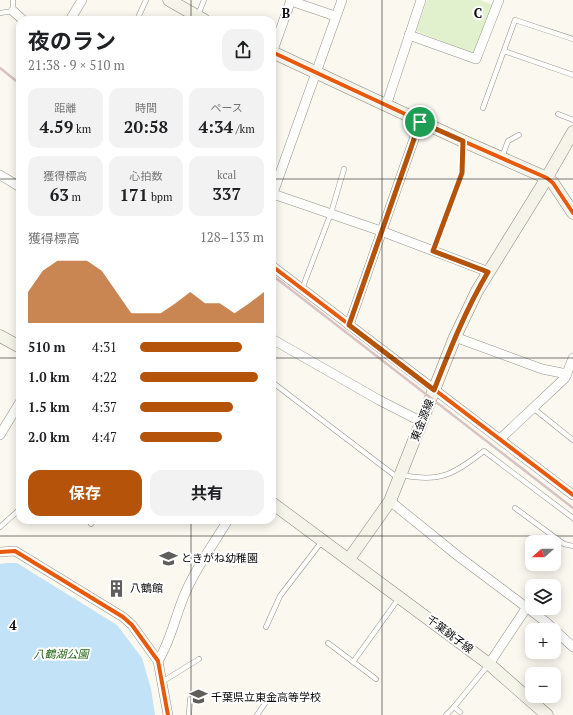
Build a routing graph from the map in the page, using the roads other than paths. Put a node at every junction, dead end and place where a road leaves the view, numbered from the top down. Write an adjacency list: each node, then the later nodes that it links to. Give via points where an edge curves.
1 (14, 0): 10 (lane)
2 (82, 0): 13 (street)
3 (146, 0): 14 (lane)
4 (169, 0): 15 (street)
5 (204, 0): 16 (lane)
6 (342, 0): 17 (street)
7 (421, 0): 18 (street)
8 (291, 1): 17 (street); 20 (street)
9 (496, 1): 18 (street, via 476,59)
10 (13, 11): 11 (lane); 12 (street)
11 (0, 13)
12 (19, 16)
13 (72, 16)
14 (139, 16)
15 (194, 16)
16 (200, 16)
17 (335, 16): 23 (street)
18 (409, 35): 25 (street)
19 (573, 39): 21 (lane, via 515,20)
20 (276, 41)
21 (504, 50): 24 (lane); 26 (lane)
22 (276, 54): 23 (street)
23 (316, 73): 25 (street); 38 (street)
24 (573, 75)
25 (386, 106): 29 (street)
26 (483, 108)
27 (558, 114): 28 (lane)
28 (573, 120)
29 (420, 122): 32 (street); 42 (street)
30 (573, 132): 36 (street, 東金源線)
31 (520, 134): 33 (lane, via 508,141)
32 (463, 141): 33 (street); 43 (lane, via 462,173)
33 (502, 159): 36 (street)
34 (344, 169): 40 (lane)
35 (0, 175): 37 (street)
36 (547, 178): 41 (street); 45 (street, 東金源線)
37 (16, 185)
38 (276, 186)
39 (276, 196): 40 (street)
40 (331, 213): 42 (street); 46 (lane)
41 (573, 213)
42 (382, 231): 43 (street); 47 (street)
43 (433, 251): 45 (street)
44 (276, 269): 46 (street)
45 (488, 272): 49 (street, 東金源線)
46 (302, 289): 47 (street)
47 (349, 325): 55 (street)
48 (0, 336): 51 (street)
49 (455, 337): 53 (street); 55 (street, 東金源線)
50 (276, 341): 58 (street)
51 (16, 345)
52 (573, 358): 53 (street)
53 (568, 378): 56 (street)
54 (276, 385): 62 (lane)
55 (434, 390): 58 (street, 東金源線); 60 (street)
56 (533, 408): 60 (street); 61 (lane)
57 (16, 409): 59 (street)
58 (422, 422): 62 (street, 東金源線)
59 (0, 435)
60 (500, 439): 63 (street)
61 (573, 440)
62 (400, 477): 64 (street, 東金源線); 68 (lane, via 437,477 460,469 484,451)
63 (571, 489)
64 (390, 501): 74 (street, 東金源線); 76 (street)
65 (276, 506): 71 (street)
66 (515, 508): 72 (lane, via 564,544)
67 (16, 513): 70 (lane)
68 (573, 518)
69 (225, 524): 83 (street, via 186,590)
70 (0, 527)
71 (323, 540): 74 (street); 79 (lane, via 280,596)
72 (573, 546)
73 (0, 552): 83 (street, via 14,552 123,617 132,625)
74 (349, 559): 75 (street, 千葉銚子線)
75 (400, 597): 84 (lane); 85 (street, 千葉銚子線)
76 (525, 606)
77 (525, 611): 85 (street)
78 (535, 615): 81 (street)
79 (266, 627)
80 (328, 643): 84 (lane)
81 (573, 647)
82 (199, 659): 87 (lane)
83 (158, 661): 87 (street)
84 (353, 662): 86 (lane)
85 (489, 664): 90 (lane); 96 (street, 千葉銚子線)
86 (376, 679)
87 (162, 682): 92 (street)
88 (190, 699): 93 (lane)
89 (266, 702): 94 (lane)
90 (454, 707): 91 (lane); 95 (lane)
91 (460, 712)
92 (168, 715)
93 (189, 715)
94 (257, 715)
95 (446, 715)
96 (547, 715)

